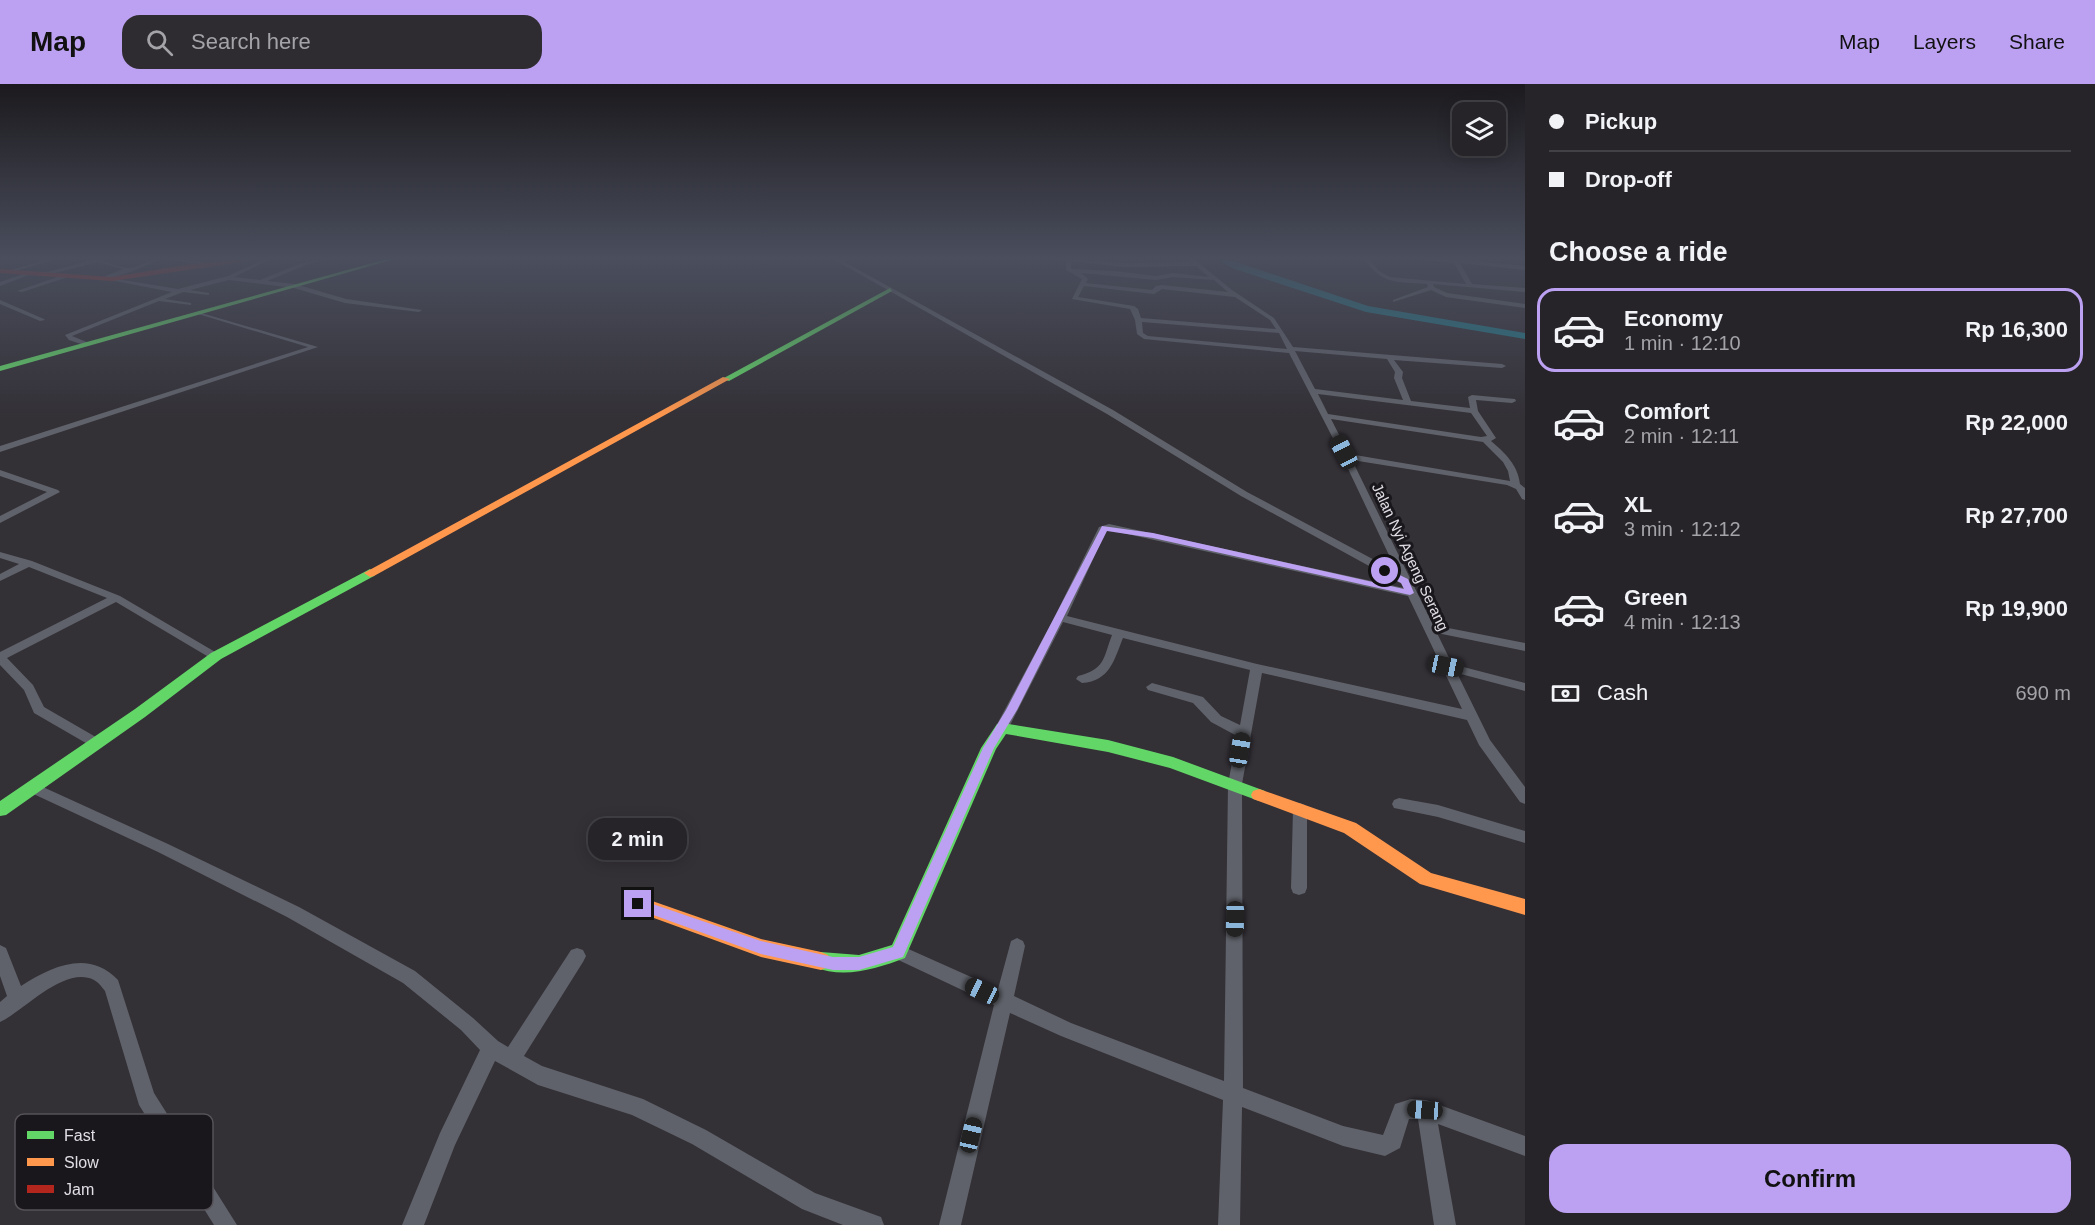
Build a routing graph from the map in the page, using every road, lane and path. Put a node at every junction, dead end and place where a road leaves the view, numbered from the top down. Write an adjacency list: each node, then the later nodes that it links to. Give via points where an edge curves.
1 (23, 312): 9 (street)
2 (125, 312): 12 (street, via 68,335)
3 (181, 312): 12 (main road)
4 (207, 312): 23 (street, via 315,347)
5 (849, 312): 39 (main road)
6 (930, 312): 32 (street, via 1110,412 1244,494)
7 (1137, 312): 10 (street)
8 (1262, 312): 11 (street, Jalan Nyi Ageng Serang)
9 (42, 320)
10 (1138, 320): 11 (street); 13 (street, via 1140,334 1146,338)
11 (1281, 330): 13 (street, Jalan Nyi Ageng Serang)
12 (87, 344): 16 (main road)
13 (1291, 350): 14 (street); 17 (street, Jalan Nyi Ageng Serang)
14 (1389, 357): 15 (street); 19 (street, via 1399,372)
15 (1502, 366)
16 (0, 369)
17 (1311, 391): 19 (street); 21 (street, Jalan Nyi Ageng Serang)
18 (1512, 401): 20 (street, via 1472,397)
19 (1408, 402): 20 (street)
20 (1474, 411): 22 (street, via 1492,436)
21 (1325, 416): 22 (street); 24 (street, Jalan Nyi Ageng Serang)
22 (1486, 441): 26 (street, via 1508,462)
23 (0, 449)
24 (1346, 456): 26 (street); 32 (street, Jalan Nyi Ageng Serang)
25 (0, 473): 28 (street, via 55,492)
26 (1515, 484): 27 (street)
27 (1525, 497)
28 (0, 520)
29 (0, 555): 30 (street)
30 (28, 563): 31 (street); 34 (street)
31 (0, 578)
32 (1405, 581): 33 (street, Jalan Nyi Ageng Serang)
33 (1410, 593): 35 (street, via 1109,527 1102,529); 36 (street, Jalan Nyi Ageng Serang)
34 (116, 598): 39 (street); 40 (street)
35 (1060, 618): 37 (street); 47 (street)
36 (1427, 627): 38 (street); 41 (street, Jalan Nyi Ageng Serang)
37 (1119, 633): 42 (street); 43 (street, via 1099,675)
38 (1525, 647)
39 (216, 656): 49 (main road)
40 (0, 658): 49 (street, via 29,688 39,710)
41 (1446, 666): 45 (street); 46 (street, Jalan Nyi Ageng Serang)
42 (1257, 668): 46 (street); 48 (street)
43 (1082, 679)
44 (1152, 687): 48 (street, via 1198,700 1216,719)
45 (1525, 687)
46 (1470, 716): 52 (street, Jalan Nyi Ageng Serang)
47 (1002, 728): 50 (main road, via 1131,751); 61 (main road, via 989,748)
48 (1243, 733): 50 (street)
49 (91, 740): 51 (main road)
50 (1235, 784): 54 (main road); 69 (street)
51 (32, 787): 55 (main road); 67 (street, via 293,912 409,976)
52 (1525, 798)
53 (1399, 804): 56 (street, via 1438,811)
54 (1299, 809): 57 (street); 59 (main road, via 1362,835 1426,879)
55 (0, 810)
56 (1525, 837)
57 (1299, 888)
58 (638, 904): 61 (main road, via 761,948 833,963 859,964)
59 (1525, 907)
60 (1017, 946): 65 (street)
61 (898, 952): 65 (street)
62 (0, 953): 64 (street)
63 (577, 956): 68 (street)
64 (17, 998): 66 (street); 71 (street, via 56,977 76,971 98,973 112,986 146,1098)
65 (1003, 1001): 69 (street); 77 (street)
66 (0, 1013)
67 (491, 1048): 68 (street); 75 (street, via 447,1140)
68 (511, 1060): 76 (street, via 538,1076 636,1106 699,1137 809,1202)
69 (1233, 1095): 70 (street, via 1343,1136 1385,1146 1393,1141 1402,1111); 78 (street)
70 (1425, 1110): 72 (street); 79 (street)
71 (156, 1114)
72 (1525, 1146)
73 (213, 1204): 74 (street)
74 (226, 1225)
75 (413, 1225)
76 (873, 1225)
77 (950, 1225)
78 (1229, 1225)
79 (1445, 1225)

